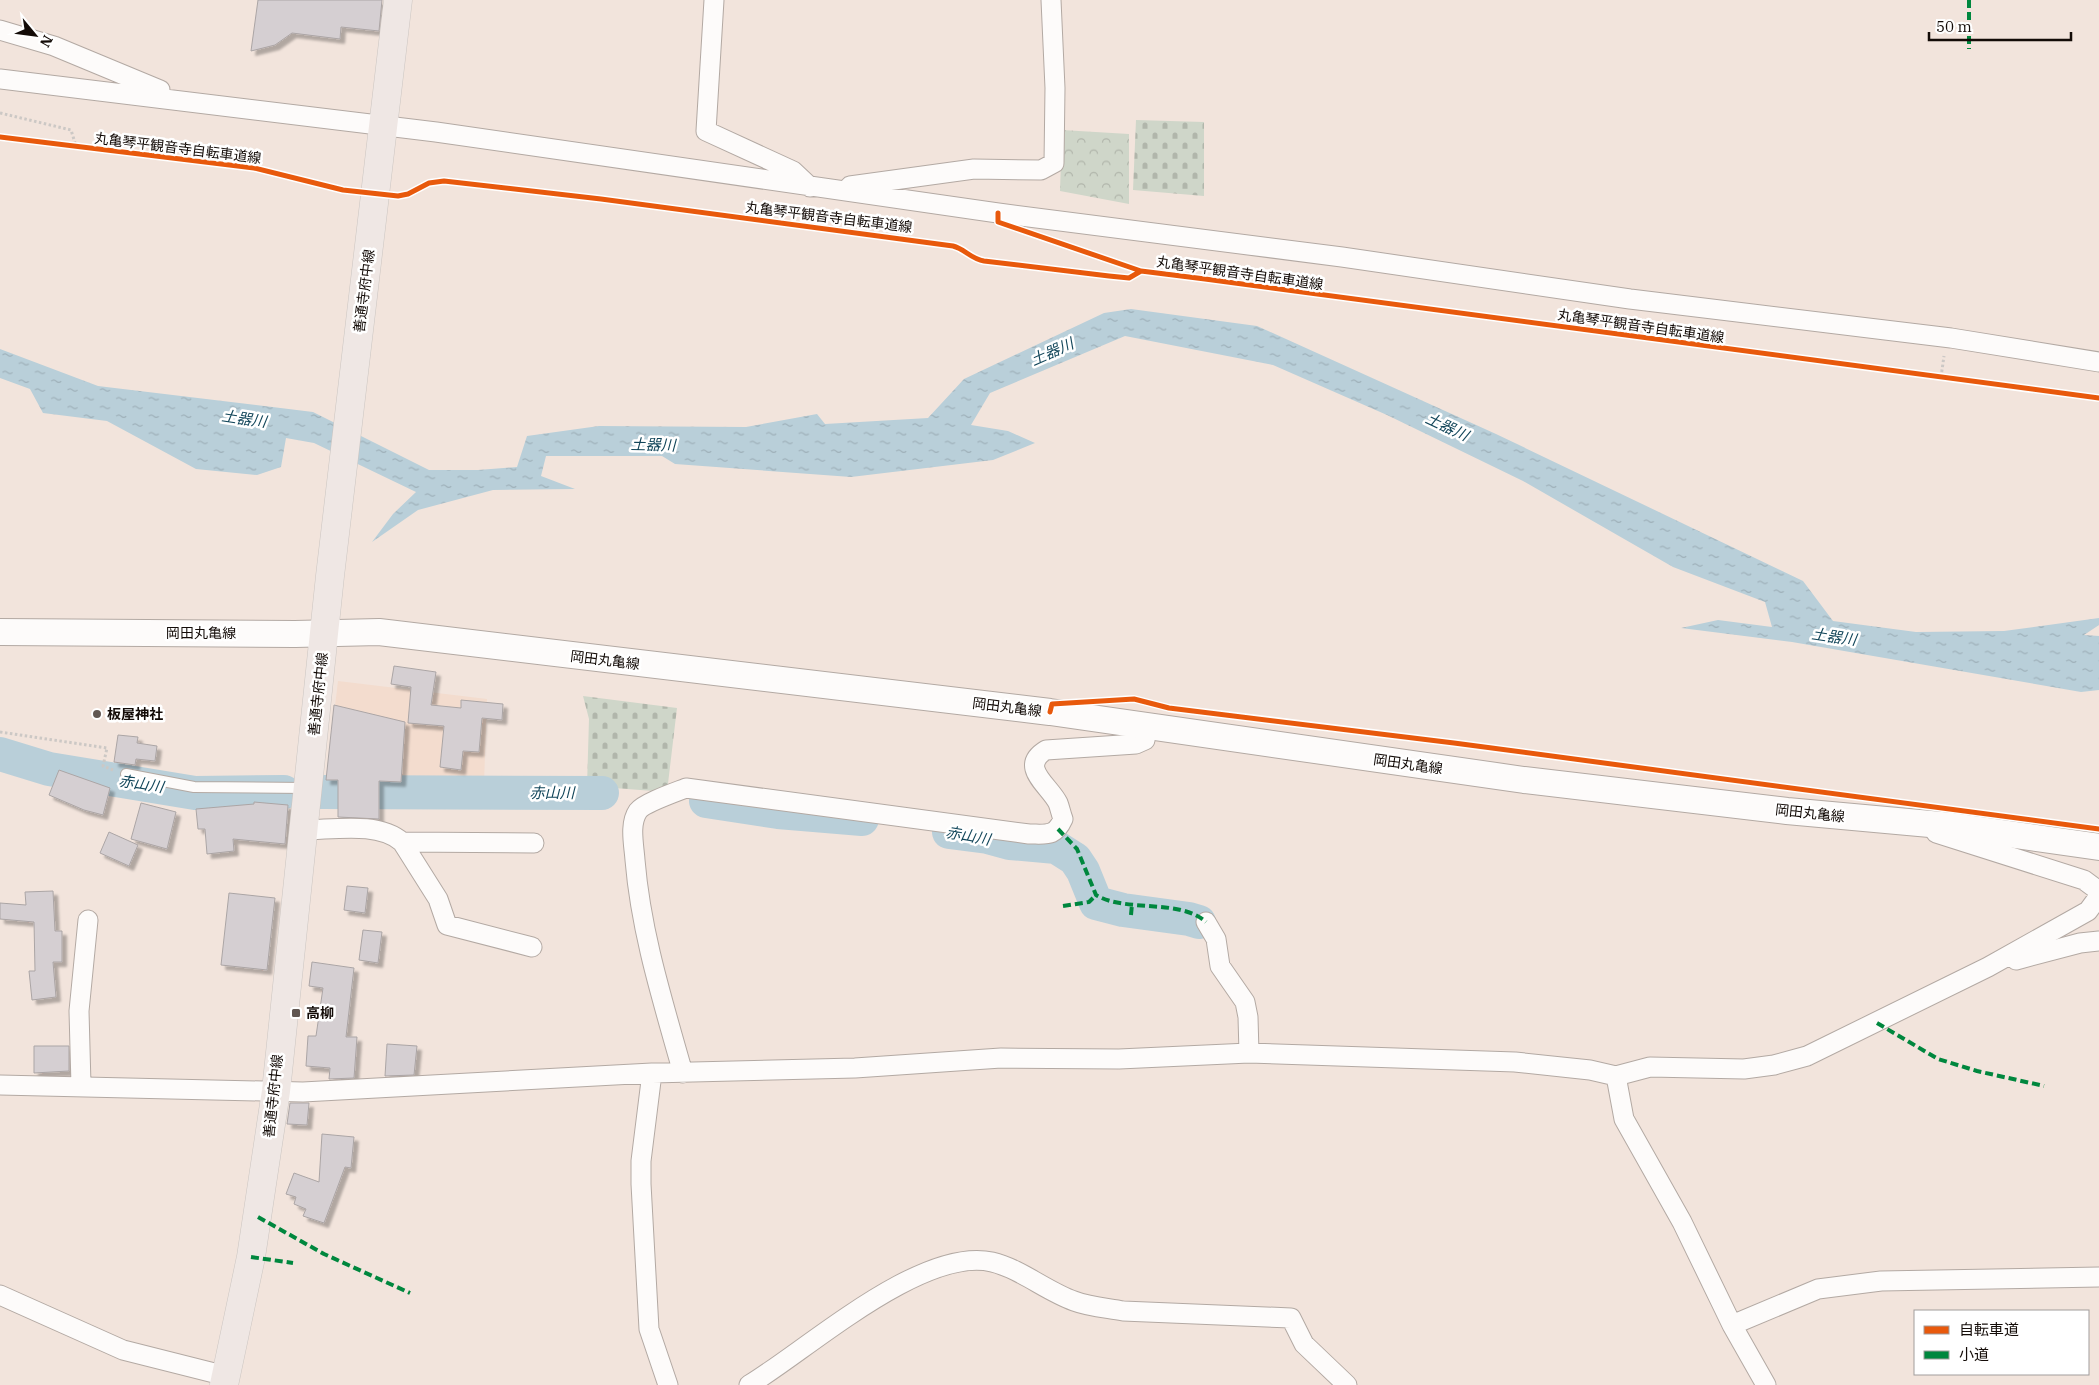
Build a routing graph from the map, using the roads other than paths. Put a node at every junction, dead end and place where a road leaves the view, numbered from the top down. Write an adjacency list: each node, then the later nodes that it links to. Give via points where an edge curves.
1 (398, 0): 7 (main road, 善通寺府中線)
2 (714, 0): 8 (street, via 706,131 793,171)
3 (1051, 0): 8 (street, via 1054,163 1041,170 974,169)
4 (0, 30): 6 (street, via 54,46 160,90)
5 (0, 79): 6 (street)
6 (160, 100): 7 (street)
7 (384, 127): 8 (street); 11 (main road, 善通寺府中線)
8 (818, 188): 9 (street, via 1630,299 1951,338)
9 (2099, 362)
10 (0, 632): 11 (main road, 岡田丸亀線)
11 (325, 633): 12 (main road, 岡田丸亀線, via 379,632 1050,712); 14 (main road, 善通寺府中線)
12 (1147, 727): 15 (main road, 岡田丸亀線, via 1524,780); 28 (street, via 1145,740 1136,744 1046,750 1037,756 1034,764 1037,775 1058,803 1063,819 1058,829 1050,834 686,788 640,809 634,819 633,836 646,944)
13 (126, 774): 14 (lane, via 194,787)
14 (307, 788): 16 (main road, 善通寺府中線)
15 (1901, 822): 19 (main road, 岡田丸亀線); 20 (street, via 2070,875)
16 (302, 830): 17 (street, via 379,829); 33 (main road, 善通寺府中線)
17 (402, 842): 18 (street); 25 (street, via 438,899 447,925)
18 (534, 843)
19 (2099, 847)
20 (2099, 891)
21 (2099, 896): 26 (street, via 2088,911)
22 (88, 920): 32 (street, via 79,1011)
23 (1206, 922): 27 (street, via 1216,940 1220,966 1245,1002)
24 (2099, 941): 26 (street, via 2080,942)
25 (532, 947)
26 (1988, 967): 30 (street, via 1806,1056 1744,1069 1650,1068)
27 (1249, 1053): 28 (street, via 1119,1059 1001,1058 855,1068); 30 (street, via 1515,1062)
28 (683, 1072): 29 (street)
29 (652, 1073): 33 (street); 38 (street, via 641,1184 649,1329)
30 (1616, 1076): 36 (street, via 1624,1119 1682,1222)
31 (0, 1085): 32 (street)
32 (81, 1085): 33 (street)
33 (276, 1091): 37 (main road, 善通寺府中線, via 253,1249)
34 (2099, 1277): 36 (street, via 1881,1281 1818,1289)
35 (0, 1295): 37 (street, via 123,1350)
36 (1732, 1325): 41 (street)
37 (225, 1380)
38 (668, 1385)
39 (749, 1385): 40 (street, via 827,1329 924,1273 954,1262 976,1260 1009,1268 1075,1302 1096,1307 1291,1318 1304,1344)
40 (1347, 1385)
41 (1766, 1385)

